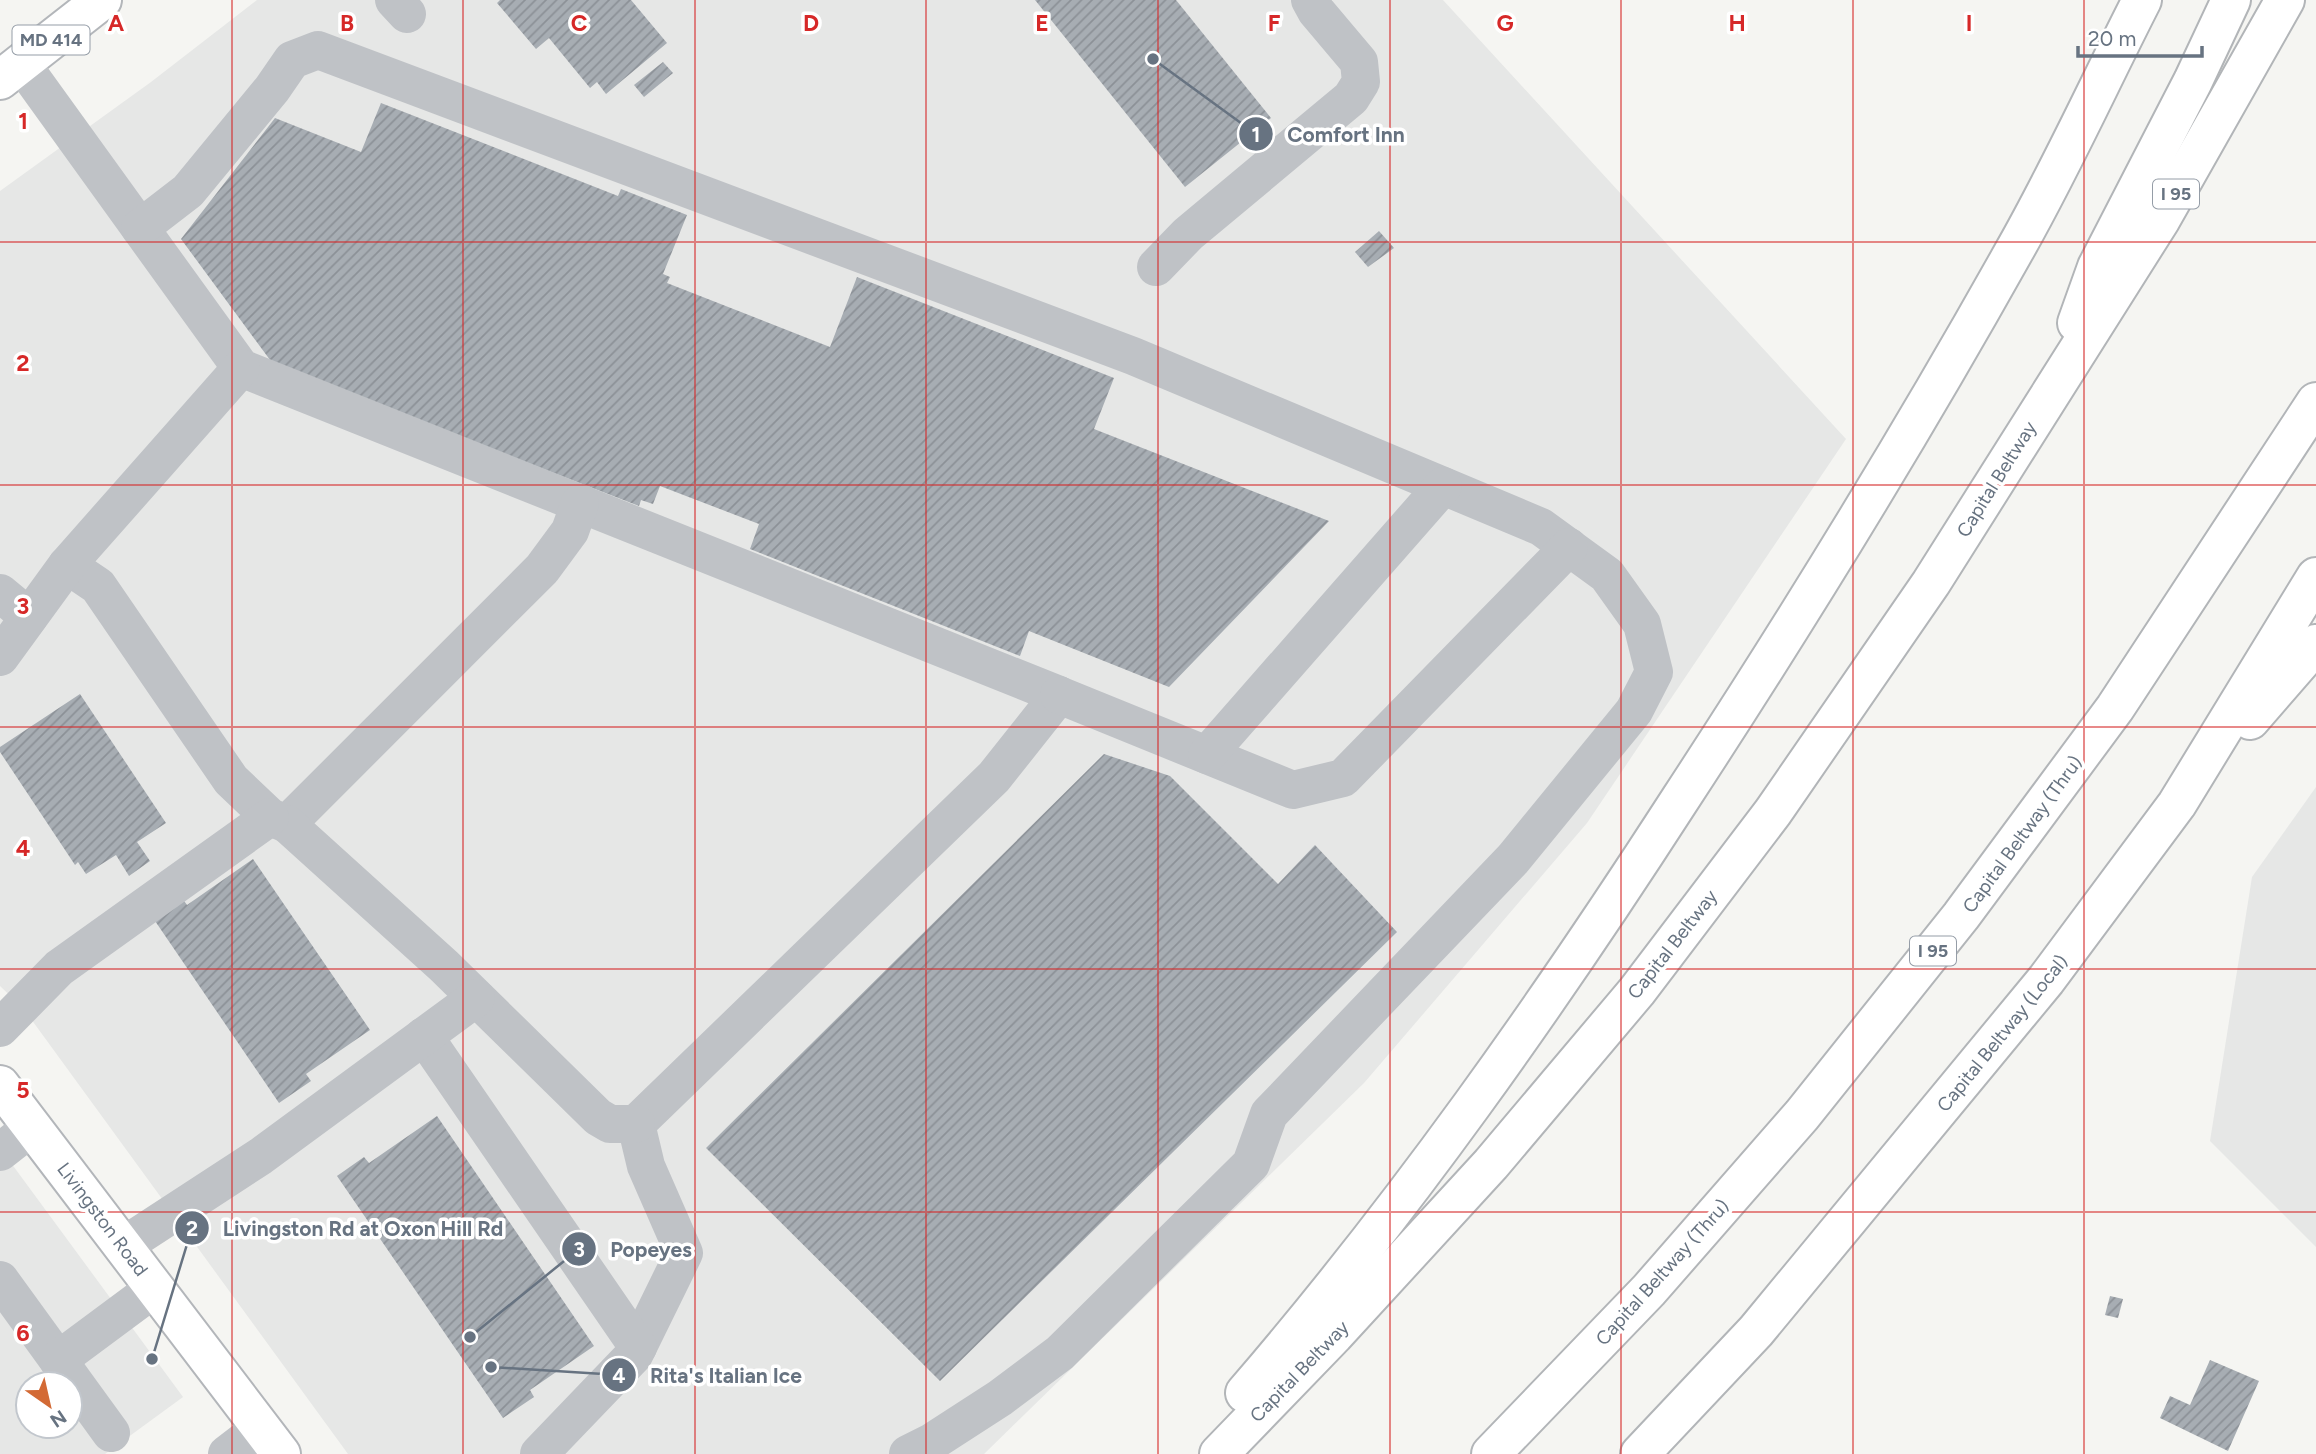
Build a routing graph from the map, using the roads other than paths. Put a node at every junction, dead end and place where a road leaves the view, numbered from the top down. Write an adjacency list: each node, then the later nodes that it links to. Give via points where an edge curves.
1 (102, 0): 6 (main road, MD 414)
2 (1310, 0): 8 (lane, via 1359,62 1361,82 1351,97 1188,234)
3 (2142, 0): 42 (main road, via 2015,250 1856,521 1585,946 1432,1160 1308,1320)
4 (2231, 0): 10 (main road, I 95, via 2097,267)
5 (2285, 0): 10 (main road, I 95, via 2161,219)
6 (10, 71): 7 (lane)
7 (140, 228): 9 (lane); 12 (lane, via 188,191 292,60 318,50 1133,356)
8 (1156, 267)
9 (241, 368): 13 (lane); 15 (lane)
10 (2057, 382): 43 (main road, Capital Beltway / I 95, via 1931,583 1797,778 1637,991 1491,1164)
11 (2316, 402): 44 (main road, Capital Beltway (Thru) / I 95, via 2115,708 1961,916 1793,1126 1649,1290)
12 (1443, 486): 14 (lane, via 1541,527); 22 (lane)
13 (580, 503): 21 (lane); 24 (lane, via 570,531 542,569)
14 (1569, 547): 22 (lane, via 1343,778 1293,790); 41 (lane, via 1607,575 1642,624 1654,672 1634,711 1513,859 1269,1114 1251,1164 1060,1353 1000,1398)
15 (66, 565): 18 (lane); 24 (lane, via 98,586 231,780)
16 (2316, 577): 23 (main road, Capital Beltway (Local))
17 (0, 593): 18 (lane)
18 (29, 617): 20 (lane)
19 (2316, 644): 23 (main road)
20 (0, 657)
21 (1059, 695): 22 (lane); 29 (lane, via 993,777)
22 (1207, 755)
23 (2177, 804): 45 (main road, Capital Beltway (Local), via 2046,980 1912,1145 1756,1331)
24 (278, 820): 25 (lane); 26 (lane, via 60,968)
25 (476, 998): 27 (lane); 29 (lane, via 598,1117 610,1124)
26 (0, 1028)
27 (424, 1037): 32 (lane, via 261,1156); 35 (lane)
28 (0, 1085): 30 (main road, Livingston Road)
29 (636, 1124): 35 (lane, via 646,1166 684,1253)
30 (32, 1127): 31 (lane); 32 (main road, Livingston Road)
31 (0, 1152)
32 (123, 1246): 34 (main road, Livingston Road)
33 (0, 1280): 36 (lane)
34 (155, 1288): 36 (lane); 38 (main road, Livingston Road)
35 (638, 1347): 39 (lane)
36 (58, 1360): 37 (lane)
37 (111, 1433)
38 (271, 1441): 40 (lane)
39 (544, 1451)
40 (227, 1454)
41 (908, 1454)
42 (1192, 1454)
43 (1219, 1454)
44 (1491, 1454)
45 (1640, 1454)

